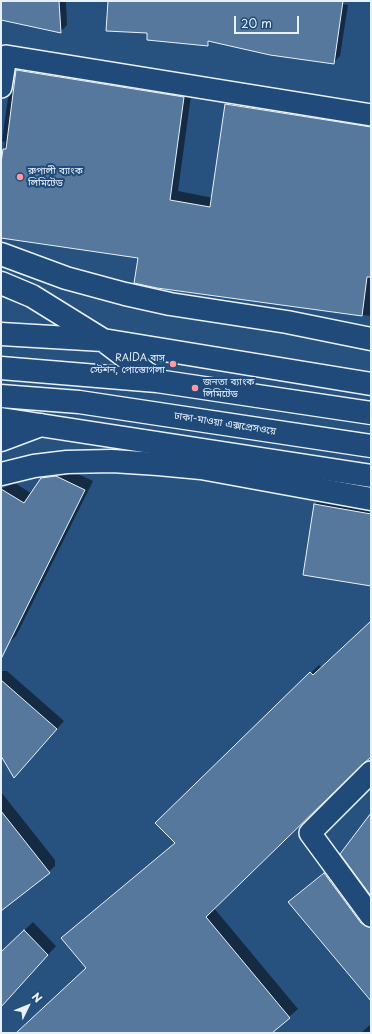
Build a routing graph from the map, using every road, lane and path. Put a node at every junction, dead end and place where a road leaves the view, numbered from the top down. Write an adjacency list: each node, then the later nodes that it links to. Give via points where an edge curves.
1 (1, 87): 2 (street, via 6,56)
2 (371, 115)
3 (1, 254): 6 (highway, via 66,278 126,294)
4 (1, 283): 7 (highway, via 32,296)
5 (1, 334): 7 (highway)
6 (371, 339)
7 (104, 340): 9 (highway); 10 (highway)
8 (1, 368): 9 (highway)
9 (157, 381): 13 (highway)
10 (371, 384)
11 (1, 396): 12 (highway, ঢাকা-মাওয়া এক্সপ্রেসওয়ে)
12 (79, 402): 15 (highway); 17 (highway, ঢাকা-মাওয়া এক্সপ্রেসওয়ে)
13 (371, 413)
14 (1, 419): 15 (highway)
15 (42, 424): 16 (highway); 19 (highway)
16 (1, 440)
17 (371, 446)
18 (1, 474): 20 (highway, via 67,462 158,464 201,468)
19 (371, 476)
20 (371, 500)
21 (371, 772): 22 (street, via 310,833)
22 (371, 916)

